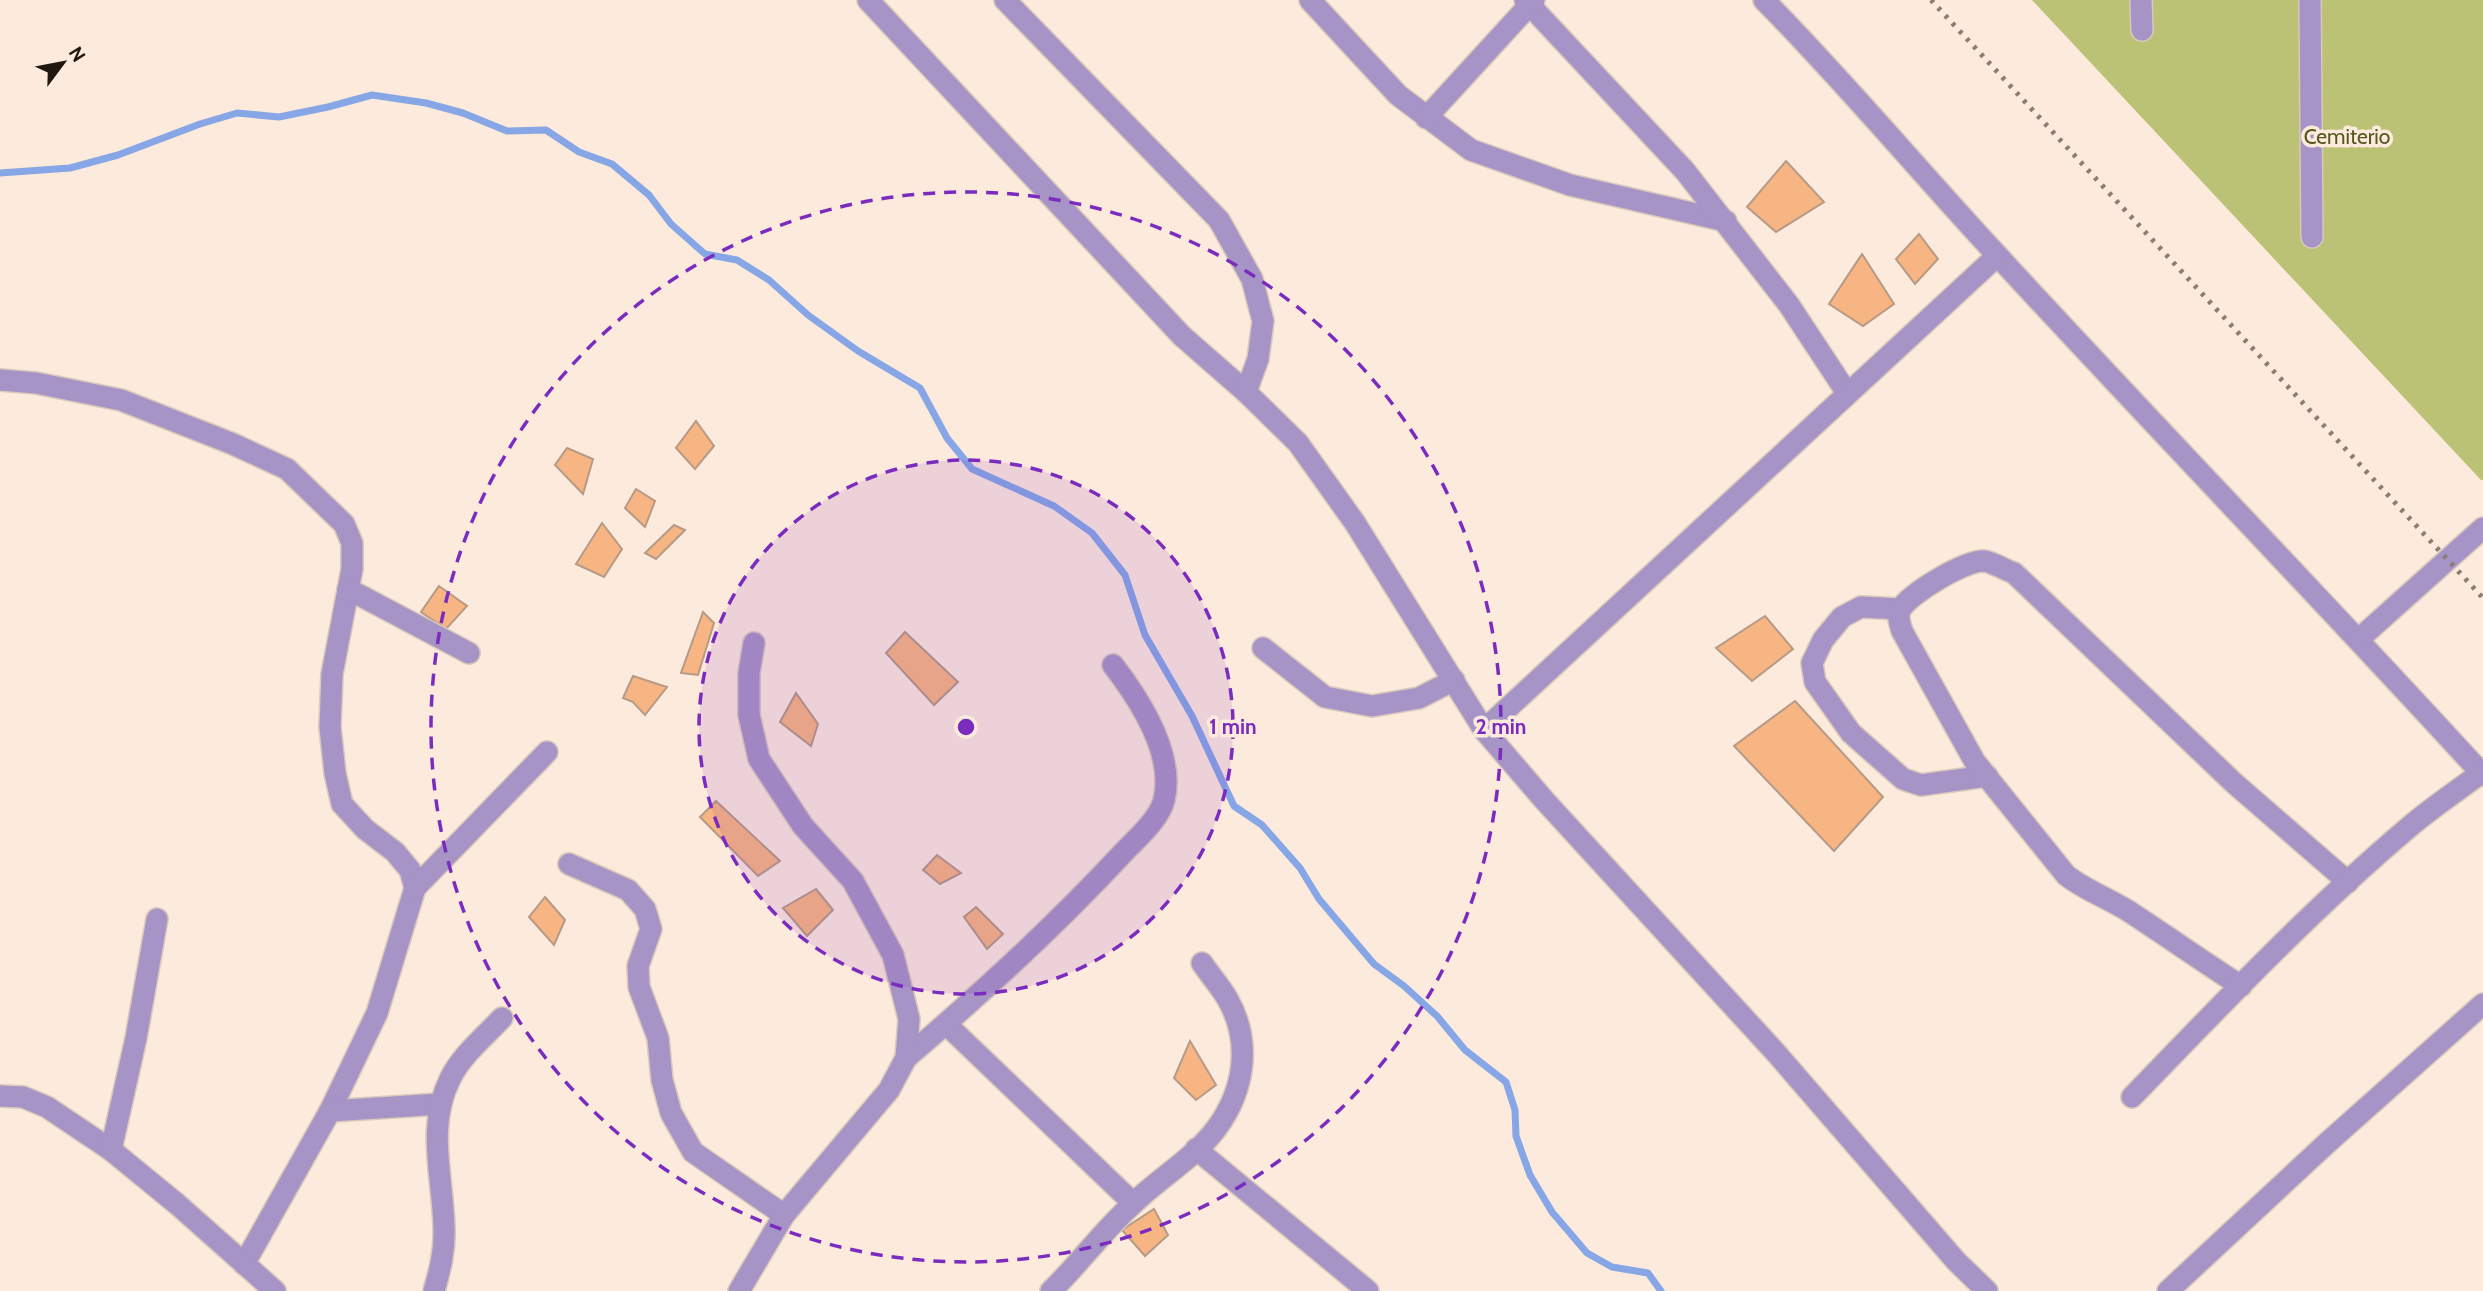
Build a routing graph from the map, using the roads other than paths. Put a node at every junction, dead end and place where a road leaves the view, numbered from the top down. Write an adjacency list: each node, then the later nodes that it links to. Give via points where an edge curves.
1 (868, 0): 14 (street, via 1182,337)
2 (1005, 0): 14 (street, via 1219,220 1252,279 1264,321 1258,359)
3 (1310, 0): 9 (street, via 1398,95)
4 (1764, 0): 12 (street)
5 (2141, 0): 8 (street)
6 (2310, 0): 11 (street)
7 (1530, 2): 9 (street); 10 (street)
8 (2142, 30)
9 (1426, 118): 10 (street, via 1471,150 1570,185)
10 (1726, 221): 15 (street, via 1789,304)
11 (2312, 237)
12 (1997, 256): 15 (street); 19 (street)
13 (0, 380): 17 (street, via 121,400 287,470 344,524 352,543)
14 (1246, 392): 24 (street, via 1298,443)
15 (1847, 393): 25 (street)
16 (2483, 528): 19 (street)
17 (348, 589): 22 (street); 31 (street, via 332,674 330,727 335,774 342,804 395,852 410,870)
18 (1901, 609): 28 (street, via 1902,631); 28 (street, via 1861,607 1842,617 1812,663 1815,682 1851,733 1903,779 1921,785); 30 (street, via 1921,590 1962,566 1983,561 2014,573 2234,783)
19 (2359, 639): 27 (street)
20 (754, 643): 38 (street, via 749,715 759,760 803,826 853,881 893,955 909,1019)
21 (1263, 649): 24 (street, via 1325,697 1372,706 1419,698)
22 (469, 653)
23 (1113, 665): 37 (street, via 1134,692 1157,741 1166,774 1163,802 1150,823 1095,882)
24 (1454, 680): 25 (street)
25 (1484, 730): 53 (street)
26 (547, 752): 31 (street)
27 (2482, 774): 30 (street, via 2410,826)
28 (1987, 776): 34 (street, via 2080,886 2134,914)
29 (569, 864): 46 (street, via 628,890 645,909 651,929 638,966 639,988 657,1038 671,1113 693,1152)
30 (2348, 881): 34 (street)
31 (415, 888): 42 (street, via 377,1013)
32 (157, 919): 44 (street)
33 (1202, 963): 43 (street, via 1227,999 1239,1027 1243,1059 1230,1107)
34 (2241, 986): 40 (street)
35 (2483, 1004): 54 (street)
36 (502, 1018): 41 (street, via 464,1057)
37 (946, 1024): 38 (street); 45 (street)
38 (906, 1058): 46 (street, via 888,1090)
39 (0, 1096): 44 (street, via 23,1097 47,1107)
40 (2132, 1097)
41 (440, 1104): 42 (street); 49 (street, via 436,1138 444,1256)
42 (330, 1111): 47 (street)
43 (1196, 1149): 45 (street); 52 (street)
44 (111, 1150): 47 (street)
45 (1133, 1203): 51 (street)
46 (784, 1214): 50 (street)
47 (244, 1264): 48 (street)
48 (275, 1291)
49 (435, 1291)
50 (739, 1291)
51 (1051, 1291)
52 (1368, 1291)
53 (1987, 1291)
54 (2168, 1291)

